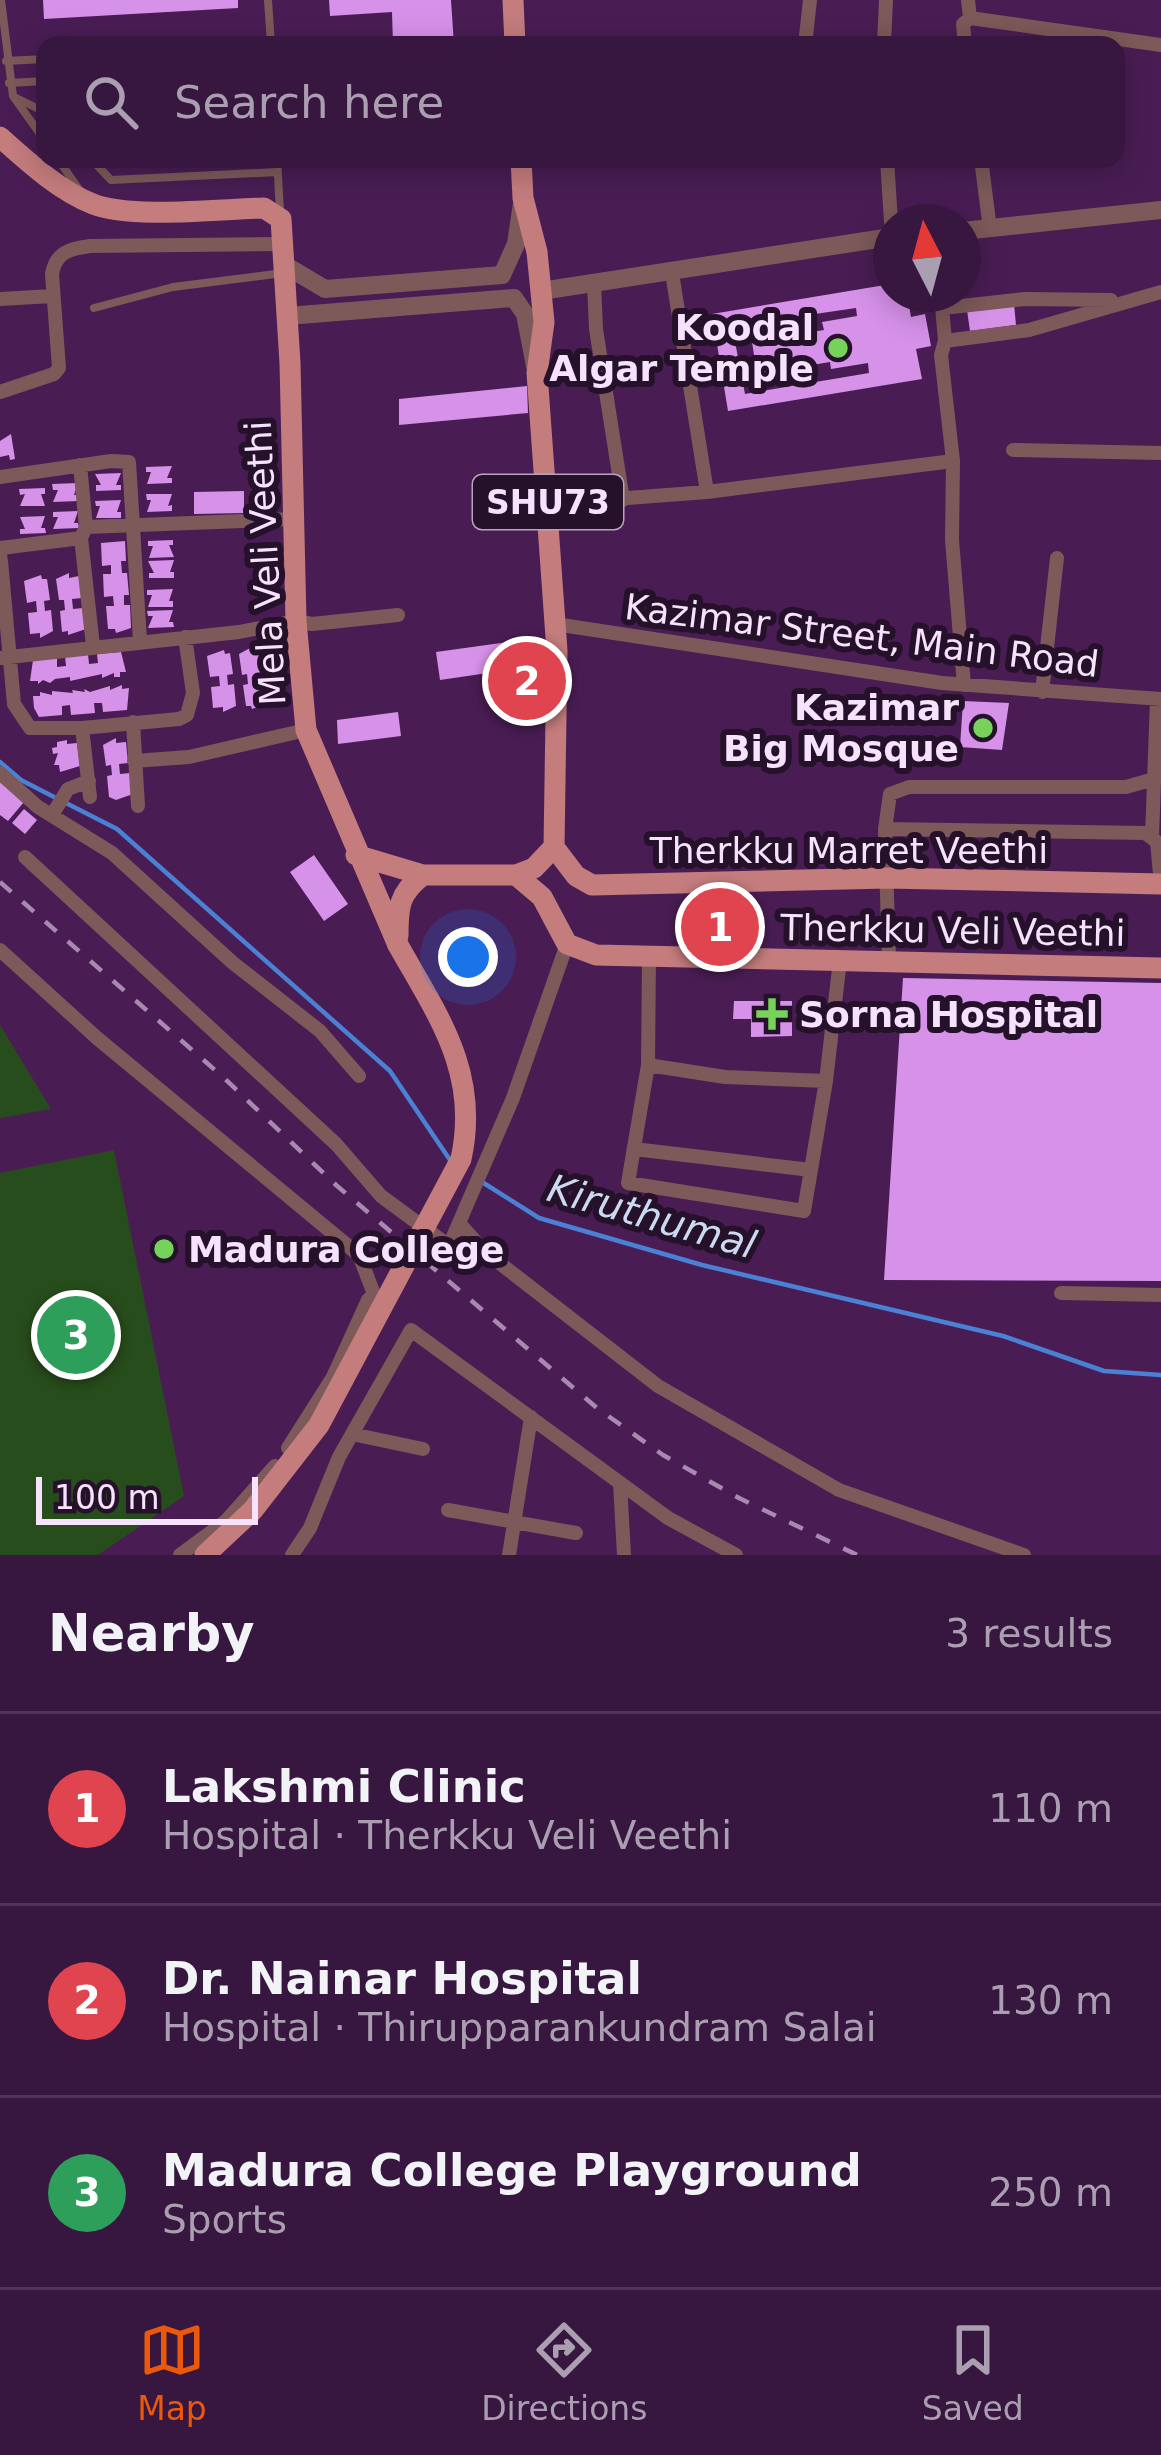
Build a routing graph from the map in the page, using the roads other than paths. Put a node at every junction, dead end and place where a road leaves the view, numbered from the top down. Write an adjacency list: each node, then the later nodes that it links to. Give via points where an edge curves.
1 (1, 0): 17 (lane)
2 (268, 0): 8 (lane)
3 (513, 0): 9 (main road)
4 (810, 0): 10 (street)
5 (886, 0): 11 (street)
6 (968, 0): 7 (street)
7 (970, 18): 12 (street); 13 (street)
8 (270, 36)
9 (515, 36)
10 (806, 36)
11 (884, 36)
12 (964, 36)
13 (1097, 36)
14 (1125, 40): 15 (street)
15 (1161, 45)
16 (36, 59): 17 (lane)
17 (6, 61): 19 (lane)
18 (36, 81): 19 (lane)
19 (9, 82): 20 (lane)
20 (13, 96): 21 (lane); 22 (lane)
21 (36, 108)
22 (36, 128)
23 (0, 137): 32 (main road)
24 (64, 168): 32 (lane)
25 (100, 168): 30 (lane, via 110,180)
26 (278, 168): 30 (lane, Mela Veli Veethi)
27 (521, 168): 31 (main road, SHU73)
28 (887, 168): 33 (street)
29 (982, 168): 36 (street)
30 (278, 172): 35 (lane, Mela Veli Veethi)
31 (523, 198): 39 (street, via 502,275 325,289); 42 (main road, SHU73)
32 (88, 202): 35 (main road, via 144,210 264,208)
33 (890, 204)
34 (1161, 210): 36 (street)
35 (280, 219): 39 (main road, Mela Veli Veethi)
36 (990, 229): 37 (street)
37 (981, 230)
38 (873, 240): 40 (street)
39 (283, 260): 44 (street, via 78,248 54,261); 48 (lane); 50 (main road, Mela Veli Veethi)
40 (672, 273): 41 (street); 59 (street)
41 (594, 283): 42 (street); 60 (street)
42 (541, 291): 52 (main road, SHU73)
43 (1161, 292): 47 (street)
44 (53, 296): 45 (street); 53 (street, via 59,368)
45 (0, 299)
46 (981, 300): 47 (street)
47 (1123, 300): 51 (street, via 1030,330)
48 (94, 308)
49 (943, 312): 51 (street)
50 (287, 316): 52 (street, via 514,298); 62 (main road, Mela Veli Veethi)
51 (945, 341): 56 (street)
52 (537, 373): 61 (main road, SHU73)
53 (0, 392)
54 (1013, 450): 55 (street)
55 (1161, 453)
56 (952, 460): 59 (street); 76 (street)
57 (80, 465): 58 (street); 63 (street, via 129,462); 64 (street)
58 (0, 477)
59 (707, 492): 60 (street)
60 (622, 500): 61 (street)
61 (548, 504): 71 (main road, SHU73)
62 (295, 519): 63 (street); 70 (main road, Mela Veli Veethi)
63 (133, 526): 64 (street); 73 (street)
64 (84, 533): 66 (street); 74 (street)
65 (0, 538): 66 (street)
66 (1, 548): 68 (street)
67 (1057, 558): 77 (street)
68 (1, 561): 75 (street)
69 (398, 615): 70 (street)
70 (296, 622): 72 (street); 81 (main road, Mela Veli Veethi)
71 (555, 624): 76 (street, Kazimar Street, Main Road); 89 (main road, SHU73)
72 (185, 637): 73 (street); 79 (street, via 194,693 187,715)
73 (140, 641): 74 (street)
74 (93, 646): 75 (street)
75 (3, 657): 80 (street, via 22,721 42,731)
76 (964, 685): 77 (street, Kazimar Street, Main Road)
77 (1042, 692): 78 (street, Kazimar Street, Main Road)
78 (1159, 699): 83 (street)
79 (133, 722): 80 (street); 82 (street)
80 (82, 728): 86 (street, via 89,789 68,789)
81 (307, 730): 82 (street, via 189,757); 90 (main road, Mela Veli Veethi)
82 (134, 760): 85 (street)
83 (1156, 771): 87 (street, via 1126,787 909,787 890,794); 88 (street)
84 (0, 773): 86 (street)
85 (138, 806)
86 (52, 815): 106 (street, via 112,853 320,1031)
87 (885, 829): 88 (street); 94 (street)
88 (1152, 837): 95 (street)
89 (554, 847): 93 (main road); 96 (main road)
90 (356, 855): 92 (main road); 99 (main road, Mela Veli Veethi)
91 (25, 857): 110 (street, via 336,1144 381,1196 449,1246)
92 (423, 875): 93 (main road); 99 (main road, via 399,900)
93 (516, 875): 97 (main road)
94 (886, 878): 95 (main road, Therkku Marret Veethi); 96 (main road, Therkku Marret Veethi); 103 (street)
95 (1161, 884)
96 (592, 886): 97 (main road, via 566,897)
97 (555, 920): 98 (main road)
98 (566, 944): 101 (main road, Therkku Veli Veethi, via 596,955); 110 (street)
99 (398, 945): 122 (main road, Mela Veli Veethi, bridge, via 462,1071 461,1159 319,1425)
100 (0, 950): 121 (street, via 366,1267 374,1294 276,1466 226,1521)
101 (649, 956): 102 (main road, Therkku Veli Veethi); 105 (street)
102 (840, 960): 103 (main road, Therkku Veli Veethi); 107 (street)
103 (889, 962): 104 (main road, Therkku Veli Veethi)
104 (1161, 968)
105 (648, 1065): 107 (street); 108 (street)
106 (359, 1076)
107 (826, 1081): 109 (street)
108 (634, 1149): 109 (street); 109 (street, via 628,1184 804,1211)
109 (811, 1170)
110 (459, 1223): 127 (street, via 658,1386 839,1490)
111 (1061, 1293): 112 (street)
112 (1161, 1295)
113 (531, 1417): 114 (street, via 411,1330); 116 (street); 118 (street)
114 (352, 1434): 115 (street); 123 (street)
115 (423, 1449)
116 (620, 1483): 120 (street); 125 (street)
117 (448, 1510): 118 (street)
118 (511, 1523): 119 (street); 124 (street)
119 (576, 1533)
120 (716, 1549): 126 (street)
121 (180, 1555)
122 (206, 1555)
123 (292, 1555)
124 (509, 1555)
125 (624, 1555)
126 (736, 1555)
127 (1024, 1555)

